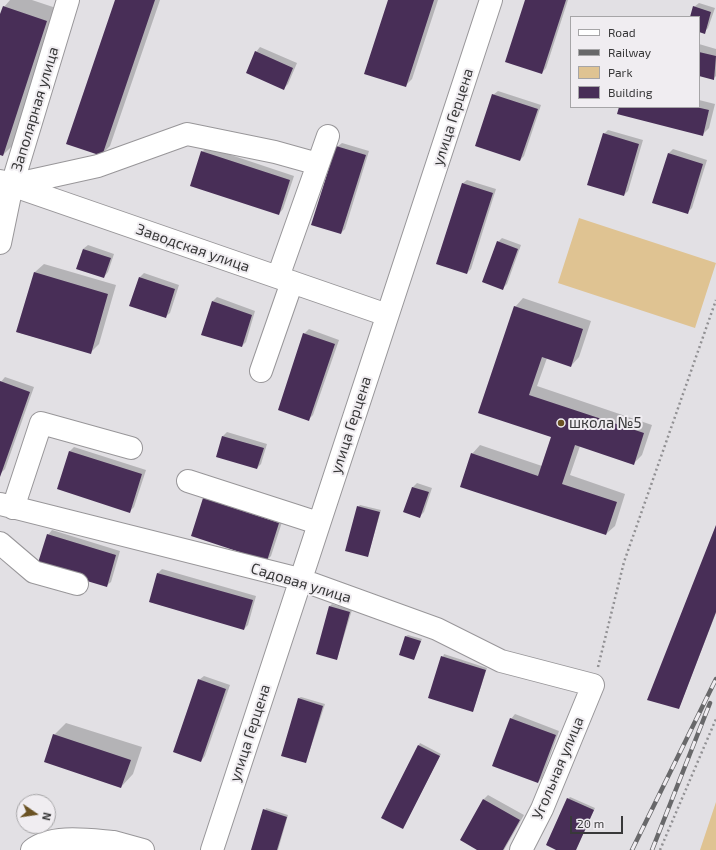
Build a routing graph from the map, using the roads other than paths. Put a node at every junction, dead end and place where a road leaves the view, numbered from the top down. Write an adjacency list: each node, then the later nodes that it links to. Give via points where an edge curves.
1 (68, 0): 5 (street, Заполярная улица)
2 (490, 0): 8 (street, улица Герцена)
3 (328, 136): 4 (street)
4 (318, 164): 5 (street, via 275,152 187,134 98,166); 7 (street)
5 (6, 183): 6 (street, Заполярная улица); 7 (street, Заводская улица)
6 (0, 243)
7 (285, 279): 8 (street, Заводская улица); 9 (street)
8 (387, 315): 13 (street, улица Герцена)
9 (261, 371)
10 (131, 448): 12 (street, via 41,423)
11 (188, 481): 13 (street)
12 (6, 506): 15 (street, Садовая улица)
13 (318, 523): 15 (street, улица Герцена)
14 (0, 543): 16 (street, via 34,572)
15 (299, 579): 17 (street, Садовая улица, via 437,629 501,660); 21 (street, улица Герцена)
16 (77, 584)
17 (593, 685): 22 (street, Угольная улица, via 542,810)
18 (112, 846): 19 (street, via 74,838 39,844); 20 (street)
19 (32, 850)
20 (143, 850)
21 (212, 850)
22 (521, 850)

